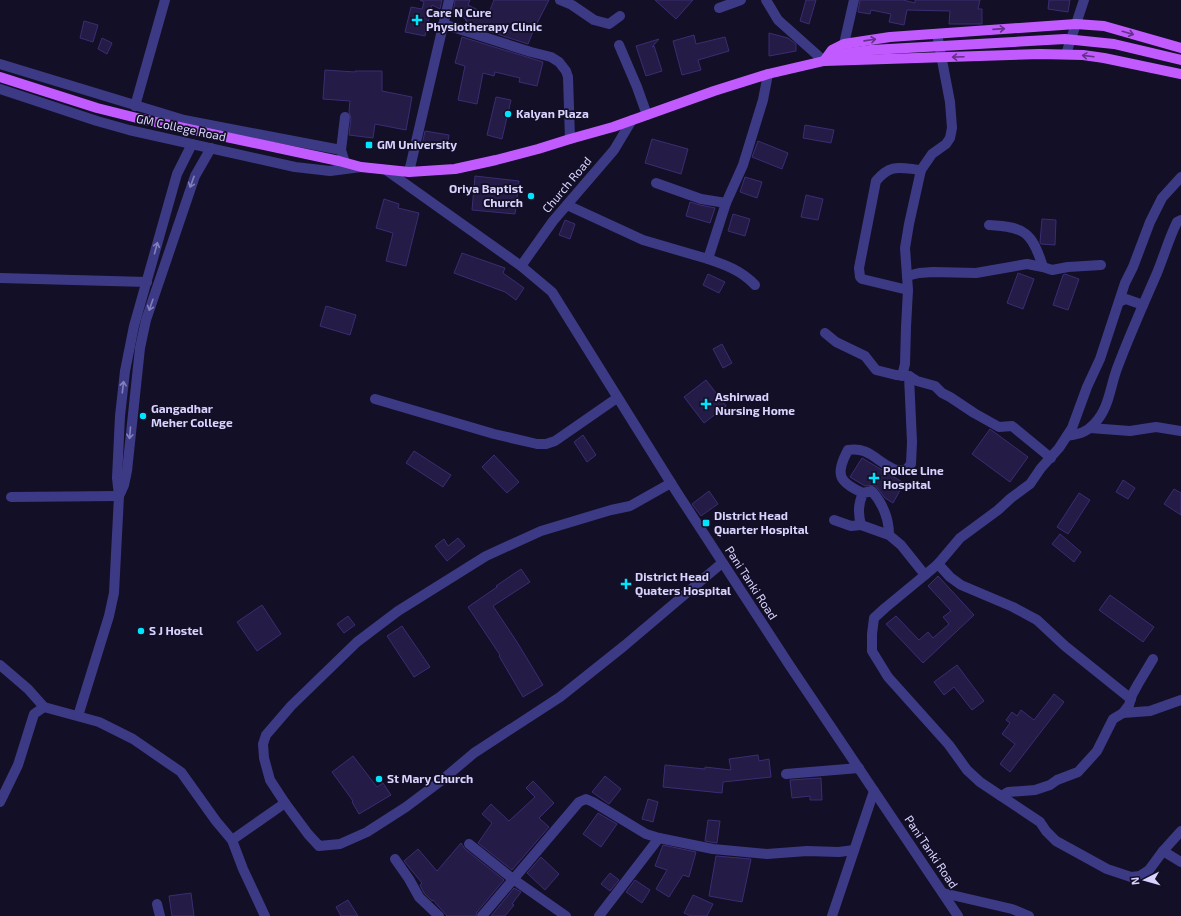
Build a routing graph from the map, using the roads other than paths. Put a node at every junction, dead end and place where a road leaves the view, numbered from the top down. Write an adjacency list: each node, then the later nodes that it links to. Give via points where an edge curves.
1 (165, 0): 25 (street)
2 (449, 0): 10 (street)
3 (560, 0): 9 (street, via 594,20 609,24)
4 (741, 0): 8 (street)
5 (766, 0): 19 (street, via 778,20)
6 (854, 0): 13 (street)
7 (1084, 0): 11 (street)
8 (719, 8)
9 (620, 16)
10 (444, 24): 29 (street, via 551,57 559,62 568,77); 37 (street)
11 (1076, 24): 12 (main road, one-way to 11); 15 (main road, one-way to 15, via 1104,26); 16 (street)
12 (937, 34): 13 (main road, one-way to 12, via 890,37); 17 (street)
13 (844, 44): 19 (main road, via 832,50)
14 (619, 45): 26 (street)
15 (1181, 48)
16 (1066, 54): 17 (main road, one-way to 17); 22 (main road, one-way to 16, via 1104,58)
17 (941, 57): 19 (main road); 36 (street, via 950,102 952,128 946,144 932,154)
18 (1181, 60): 19 (main road, bridge, via 1114,44 1065,39 871,50 841,54)
19 (824, 61): 21 (main road)
20 (0, 64): 25 (street)
21 (768, 74): 26 (main road); 40 (street, via 763,100 743,165)
22 (1181, 74)
23 (0, 77): 33 (main road, via 137,118)
24 (0, 89): 30 (street, GM College Road, via 97,121)
25 (135, 106): 32 (street, via 184,120)
26 (647, 115): 28 (main road)
27 (345, 117): 32 (street)
28 (632, 120): 29 (main road); 41 (street, Church Road, via 614,150)
29 (570, 138): 37 (main road, via 489,162 455,169)
30 (192, 144): 31 (street, GM College Road); 50 (street, one-way to 30, via 177,174)
31 (211, 148): 34 (street, GM College Road, via 295,167 330,171); 65 (street, one-way to 65, via 195,176 146,320 139,356 127,471)
32 (341, 150): 33 (street)
33 (342, 162): 34 (main road)
34 (361, 167): 35 (main road)
35 (386, 170): 37 (main road); 46 (street)
36 (921, 170): 48 (street, via 905,248); 52 (street, via 893,167 882,173 876,181 859,268 862,279)
37 (410, 172)
38 (1181, 177): 53 (street, via 1162,198 1150,222)
39 (656, 183): 40 (street, via 700,198)
40 (726, 203): 44 (street)
41 (567, 205): 44 (street, via 643,240); 46 (street, Church Road)
42 (1181, 220): 54 (street, via 1177,222 1169,239)
43 (989, 225): 47 (street, via 1023,231 1036,246)
44 (708, 259): 51 (street, via 738,271)
45 (1101, 265): 47 (street, via 1068,266 1052,270)
46 (521, 266): 57 (street, Pani Tanki Road, via 552,292)
47 (1042, 267): 48 (street, via 1027,264 976,273 932,272)
48 (907, 276): 52 (street)
49 (0, 278): 50 (street)
50 (148, 282): 65 (street, one-way to 50, via 117,461 125,372 134,326)
51 (755, 285)
52 (908, 290): 56 (street)
53 (1119, 302): 54 (street, via 1126,299); 61 (street, via 1100,359)
54 (1143, 304): 59 (street, via 1117,367 1105,407)
55 (825, 334): 56 (street, via 865,356 876,370)
56 (905, 376): 62 (street, via 935,386 942,393 999,427 1012,426); 64 (street, via 912,442 911,464 906,470 895,470 857,448 848,450 841,463 840,474 844,482)
57 (618, 398): 58 (street, via 555,441 546,444 494,434); 63 (street, Pani Tanki Road)
58 (375, 399)
59 (1090, 428): 60 (street, via 1130,431 1156,427); 61 (street, via 1085,432)
60 (1181, 431)
61 (1067, 436): 62 (street)
62 (1051, 458): 71 (street, via 1030,484 960,538)
63 (670, 483): 70 (street, Pani Tanki Road); 85 (street, via 630,506 540,531 486,556 398,611 357,642 291,706 266,735 263,744 264,758 270,780)
64 (863, 493): 68 (street, via 858,513); 69 (street, via 872,491 881,502 889,525)
65 (119, 496): 66 (street); 79 (street, via 114,593)
66 (11, 497)
67 (834, 520): 68 (street, via 851,526)
68 (861, 525): 69 (street)
69 (889, 535): 72 (street, via 901,544)
70 (722, 563): 80 (street, Pani Tanki Road); 85 (street, via 560,697 474,753 406,807 367,832 340,844 319,846)
71 (938, 564): 72 (street); 75 (street, via 961,585 1037,620)
72 (925, 576): 83 (street, via 874,618 872,651 888,677 968,770)
73 (1153, 659): 75 (street)
74 (0, 665): 77 (street)
75 (1131, 699): 78 (street)
76 (1181, 700): 78 (street, via 1150,711)
77 (44, 707): 79 (street); 84 (street, via 34,714 18,765)
78 (1123, 713): 83 (street, via 1113,719 1097,751 1078,772 1035,790 1008,792)
79 (78, 716): 88 (street, via 99,722 133,738 181,772)
80 (858, 768): 81 (street); 82 (street, Pani Tanki Road)
81 (786, 774)
82 (874, 791): 90 (street); 95 (street, Pani Tanki Road)
83 (1001, 796): 91 (street, via 1040,822 1056,840 1114,872 1131,877 1140,876 1149,870)
84 (0, 802)
85 (285, 803): 88 (street)
86 (1181, 831): 91 (street)
87 (659, 838): 90 (street, via 713,849 760,853); 94 (street, via 646,834 586,799 579,802); 102 (street)
88 (232, 840): 98 (street)
89 (469, 844): 94 (street)
90 (854, 850): 103 (street)
91 (1163, 850): 93 (street)
92 (395, 859): 99 (street, via 419,897)
93 (1181, 862)
94 (513, 879): 100 (street); 101 (street)
95 (943, 893): 104 (street, Pani Tanki Road); 105 (street)
96 (157, 904): 97 (street)
97 (160, 916)
98 (265, 916)
99 (438, 916)
100 (482, 916)
101 (566, 916)
102 (600, 916)
103 (832, 916)
104 (958, 916)
105 (1029, 916)

